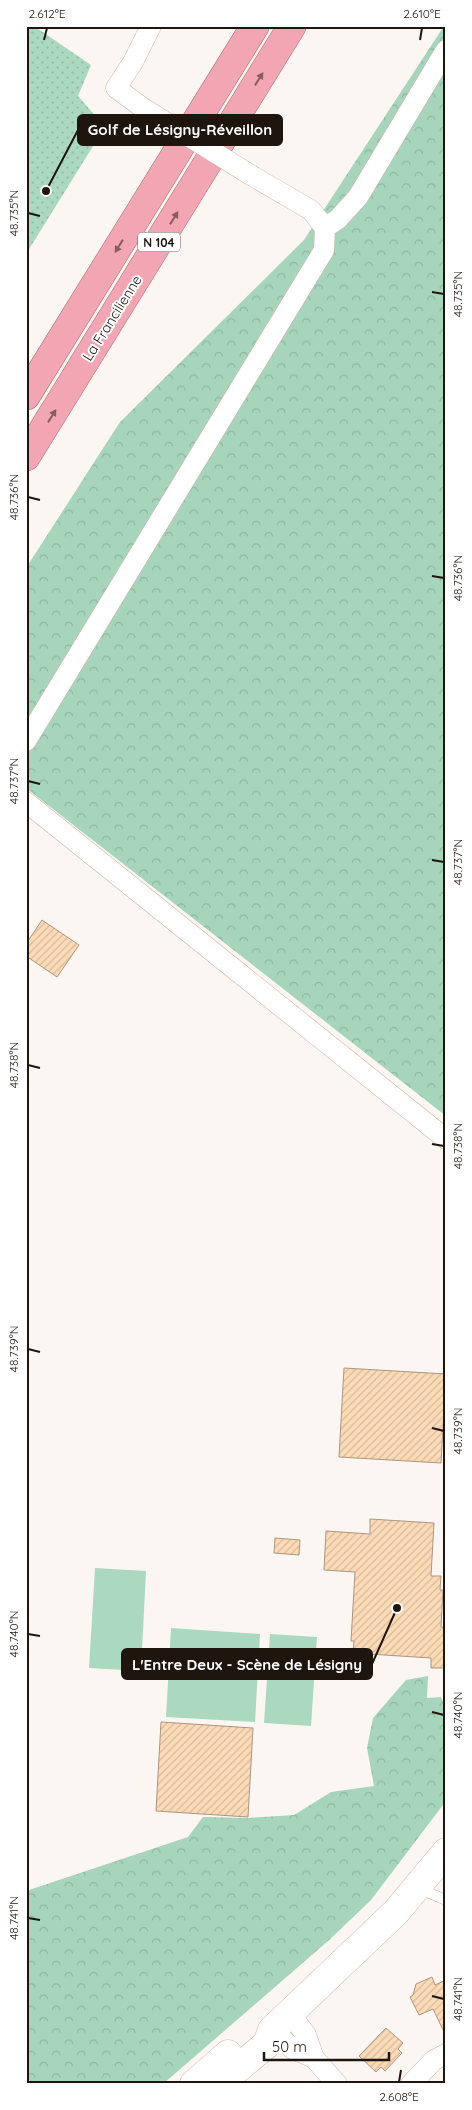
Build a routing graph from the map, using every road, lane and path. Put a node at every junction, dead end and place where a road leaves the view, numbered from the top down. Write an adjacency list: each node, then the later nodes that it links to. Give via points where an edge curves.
1 (151, 26): 5 (street, bridge, via 116,88 143,108 311,210)
2 (255, 26): 6 (highway, N 104, one-way to 6)
3 (292, 26): 7 (highway, La Francilienne / N 104, one-way to 3)
4 (446, 50): 5 (street, via 358,197)
5 (325, 228): 8 (street, via 324,250)
6 (26, 396)
7 (26, 457)
8 (26, 741)
9 (26, 802): 10 (street)
10 (446, 1139)
11 (446, 1852): 12 (street)
12 (416, 1887): 13 (lane); 14 (street, via 396,1912)
13 (446, 1900)
14 (280, 2021): 16 (street, via 252,2033); 17 (street, via 268,2044); 18 (street, via 293,2049 314,2058)
15 (446, 2054): 19 (street, via 434,2060)
16 (194, 2084)
17 (219, 2084)
18 (337, 2084)
19 (411, 2084)

